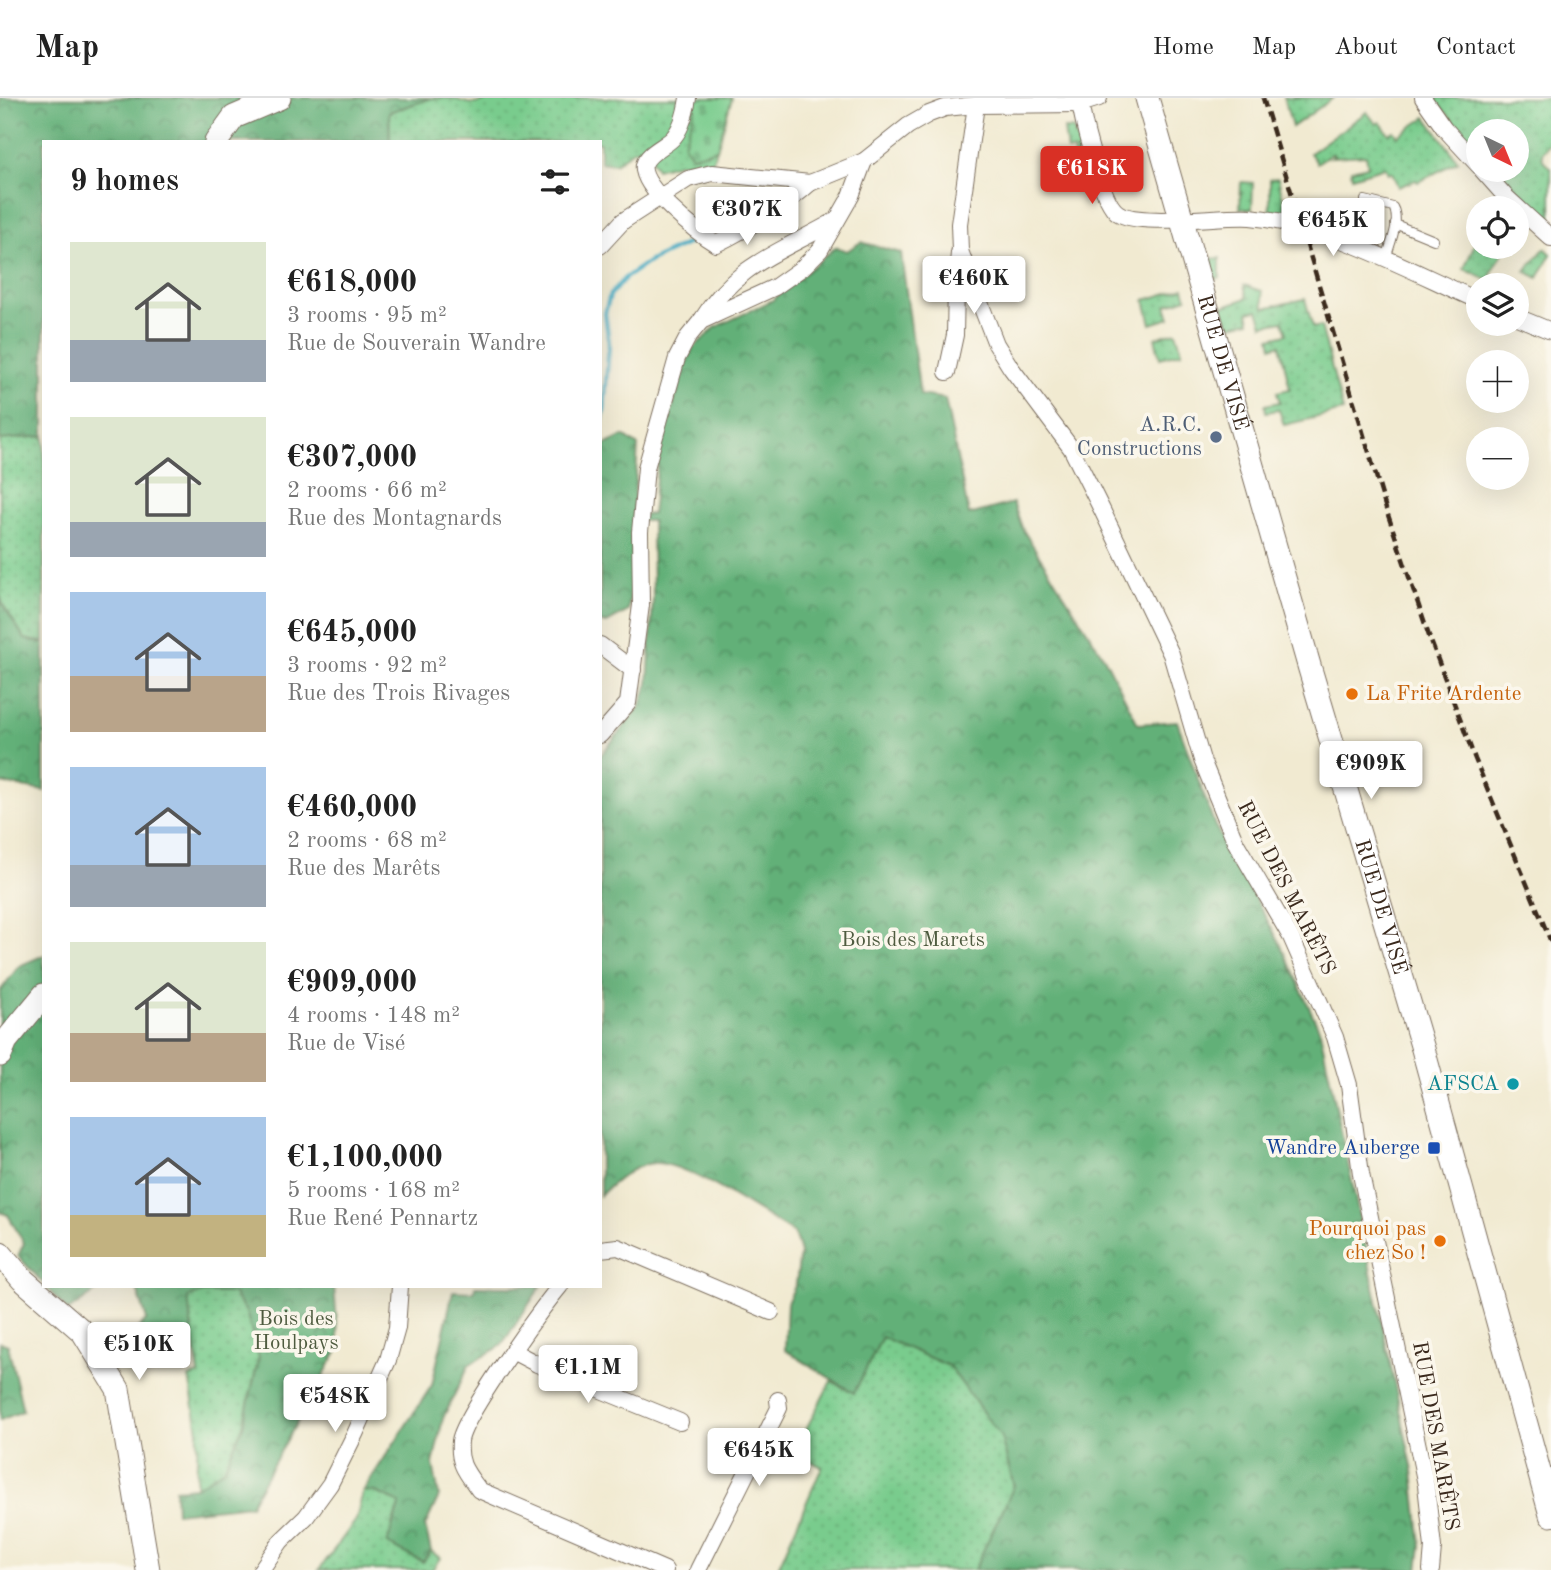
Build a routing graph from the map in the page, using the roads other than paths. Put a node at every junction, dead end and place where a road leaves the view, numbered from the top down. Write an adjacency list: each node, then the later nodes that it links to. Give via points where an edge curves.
1 (279, 98): 8 (street, via 233,117)
2 (688, 98): 13 (street, via 679,130 644,166 645,177)
3 (1099, 98): 6 (street)
4 (1147, 98): 15 (street, RUE DE VISÉ)
5 (1423, 98): 9 (street)
6 (1080, 104): 7 (street); 15 (street, via 1096,167 1114,211 1123,216)
7 (976, 105): 10 (street, via 929,114); 21 (street, RUE DES MARÊTS, via 959,224)
8 (217, 140)
9 (1466, 152)
10 (864, 162): 12 (street); 16 (street)
11 (1493, 182): 18 (street)
12 (810, 183): 13 (street, via 712,173 688,179); 13 (street, via 716,244)
13 (660, 195): 20 (street, via 623,221)
14 (1365, 200): 17 (lane, via 1392,207)
15 (1183, 219): 22 (street, via 1250,217 1301,227); 41 (street, RUE DE VISÉ, via 1423,1049)
16 (836, 221): 24 (street, via 750,267 718,295); 24 (street, via 820,250 802,268 775,287)
17 (1395, 224): 19 (lane); 22 (lane)
18 (1551, 238)
19 (1434, 240)
20 (602, 244)
21 (960, 251): 27 (street, via 955,335); 46 (street, RUE DES MARÊTS, via 996,344 1071,448 1171,654 1202,760 1236,843 1291,937 1335,1037 1349,1085 1361,1174 1426,1485)
22 (1386, 259): 23 (street)
23 (1466, 295)
24 (701, 321): 29 (street, via 677,358 646,468 640,532 641,605)
25 (1529, 322): 26 (street)
26 (1551, 331)
27 (947, 372)
28 (602, 647): 29 (street)
29 (633, 670): 30 (street, via 628,703)
30 (602, 733)
31 (42, 997): 32 (street)
32 (0, 1055)
33 (602, 1250): 37 (street, via 618,1247)
34 (0, 1253): 42 (street, via 22,1279 83,1332 118,1389)
35 (400, 1288): 43 (street, via 397,1328 388,1360 355,1434 330,1484)
36 (559, 1288): 38 (street)
37 (771, 1312)
38 (514, 1352): 40 (street); 44 (street, via 477,1404 460,1439 462,1468 479,1490)
39 (778, 1400): 45 (street, via 779,1408)
40 (680, 1422)
41 (1551, 1516)
42 (149, 1570)
43 (261, 1570)
44 (665, 1570)
45 (698, 1570)
46 (1431, 1570)

